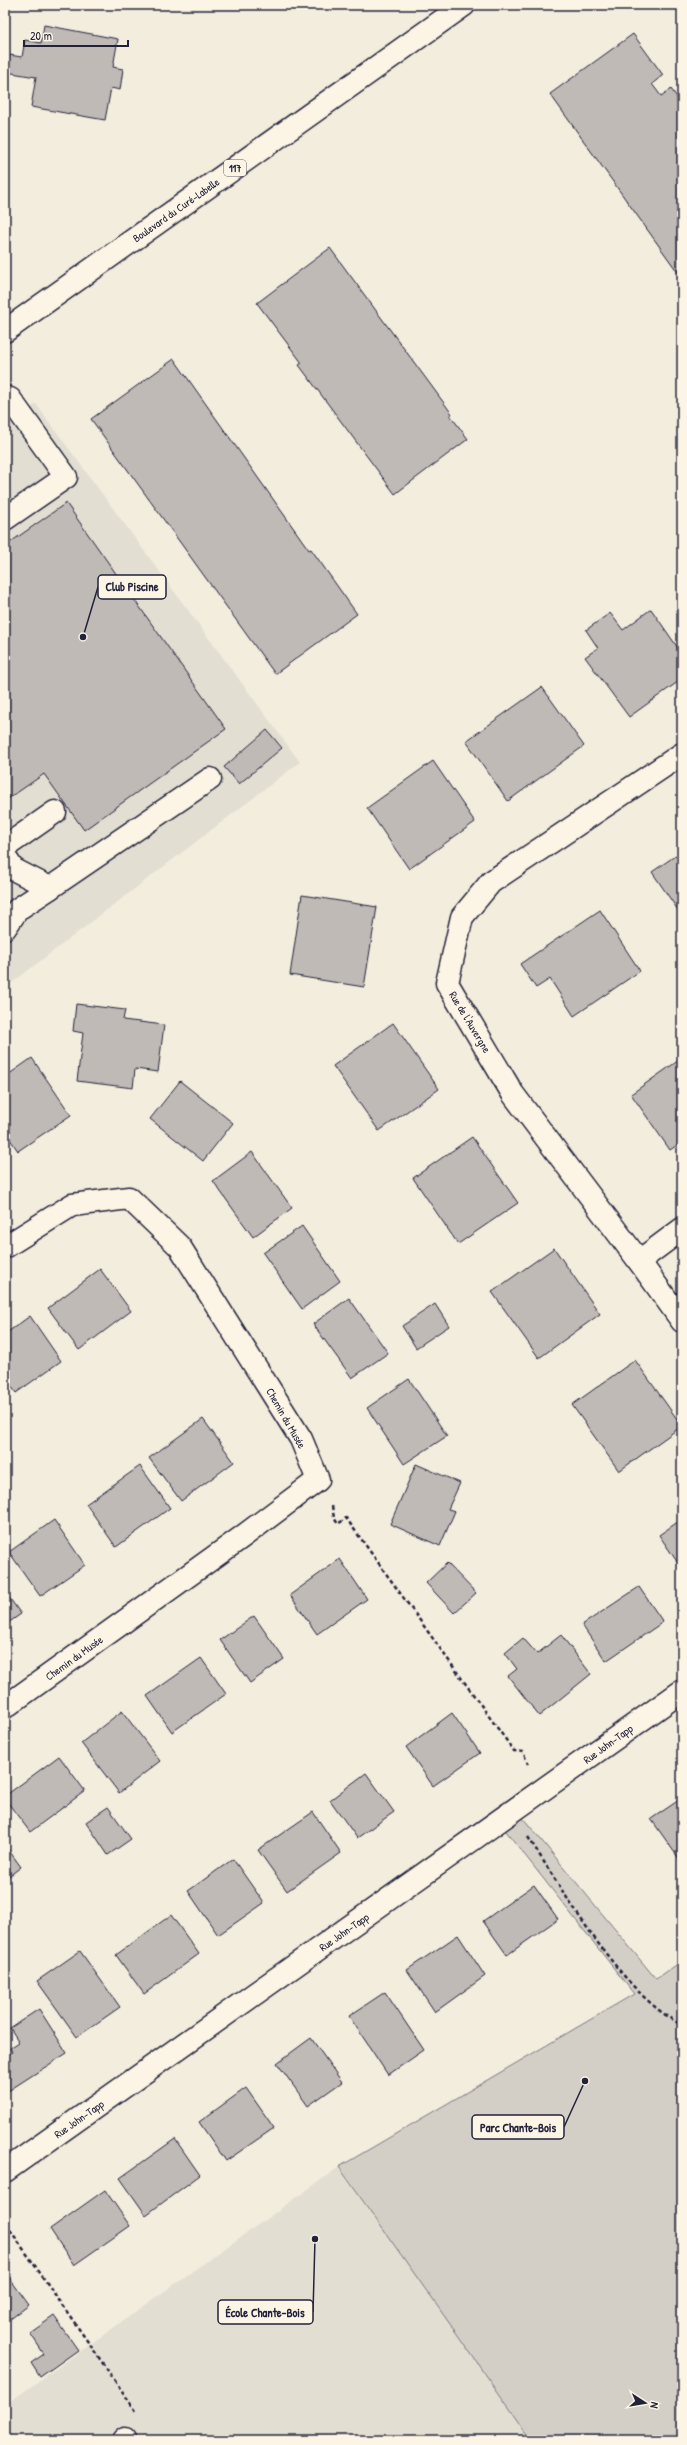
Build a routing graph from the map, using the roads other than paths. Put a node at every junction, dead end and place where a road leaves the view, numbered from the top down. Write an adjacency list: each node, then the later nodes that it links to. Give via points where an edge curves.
1 (464, 5): 2 (street, Boulevard du Curé-Labelle / 117)
2 (5, 331)
3 (5, 397): 4 (street, via 10,399 66,477)
4 (5, 520)
5 (682, 754): 14 (street, Rue de l'Auvergne, via 491,882 462,917 447,983 513,1094)
6 (210, 779): 10 (street)
7 (56, 812): 8 (street)
8 (5, 847)
9 (5, 857): 10 (street, via 13,869)
10 (50, 888): 11 (street, via 18,909)
11 (5, 928)
12 (682, 1229): 14 (street)
13 (5, 1247): 17 (street, Chemin du Musée, via 72,1205 129,1198 180,1247 301,1439 318,1480)
14 (639, 1261): 15 (street, Rue de l'Auvergne)
15 (682, 1321)
16 (682, 1691): 18 (street, Rue John-Tapp)
17 (5, 1707)
18 (5, 2171)

